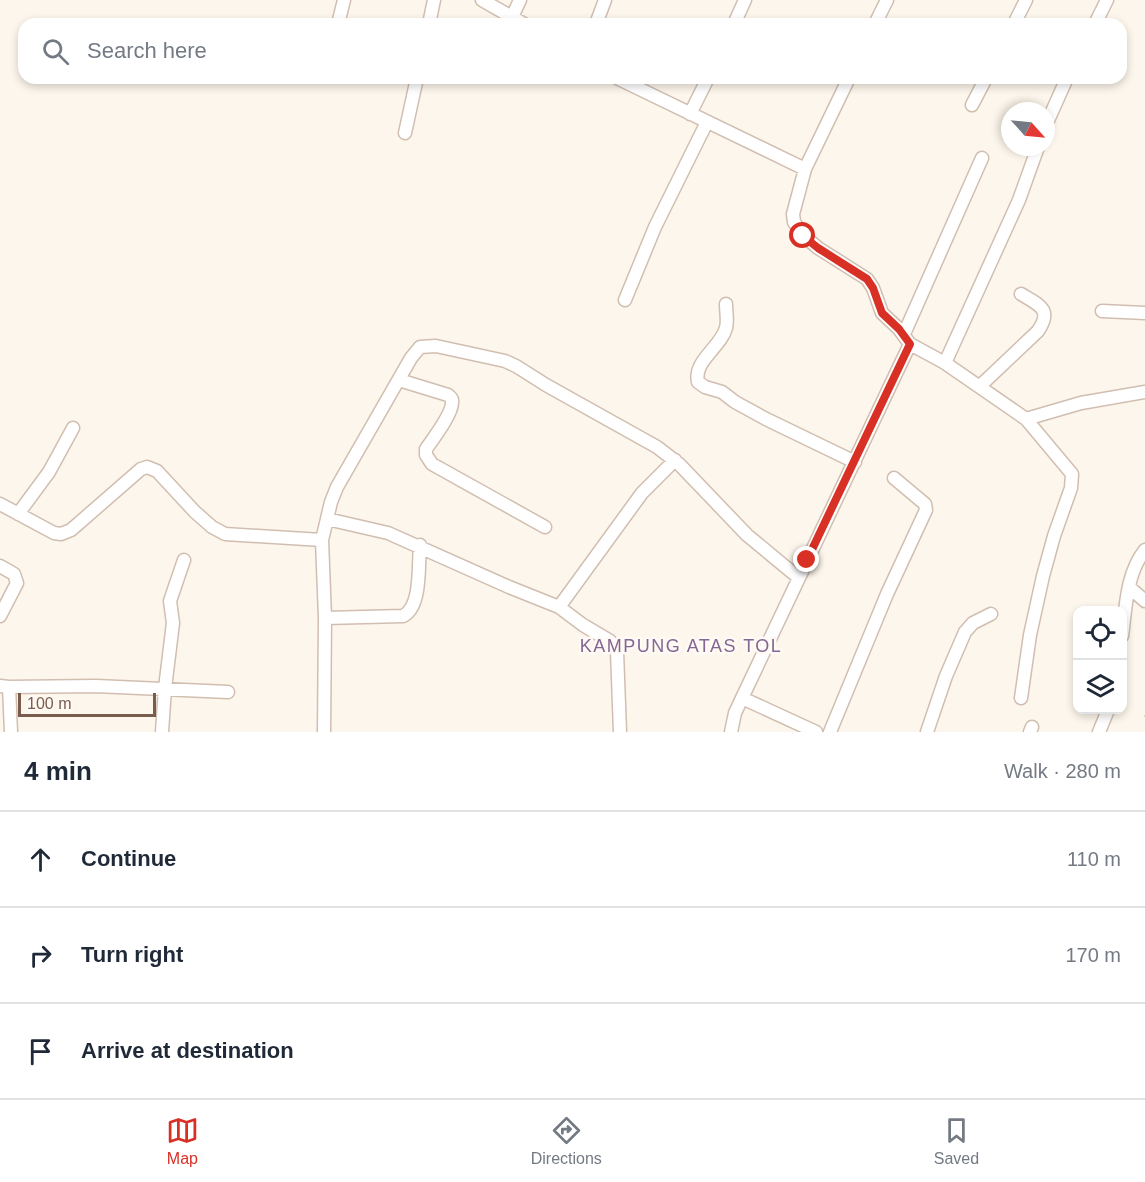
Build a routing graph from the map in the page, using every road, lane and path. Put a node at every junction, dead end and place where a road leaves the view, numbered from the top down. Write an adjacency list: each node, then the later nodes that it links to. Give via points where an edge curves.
1 (344, 0): 11 (street)
2 (434, 0): 12 (street)
3 (482, 0): 10 (street)
4 (520, 0): 10 (street)
5 (605, 0): 13 (street)
6 (745, 0): 14 (street)
7 (887, 0): 15 (street)
8 (1026, 0): 16 (street)
9 (1107, 0): 17 (street)
10 (512, 17)
11 (340, 18)
12 (430, 18)
13 (598, 18)
14 (737, 18)
15 (878, 18)
16 (1017, 18)
17 (1098, 18)
18 (416, 84): 28 (street)
19 (629, 84): 26 (street)
20 (705, 84): 26 (street)
21 (846, 84): 31 (street)
22 (983, 84): 24 (street)
23 (1064, 84): 25 (street)
24 (972, 105)
25 (1055, 105)
26 (690, 114): 27 (street)
27 (707, 122): 31 (street); 33 (street)
28 (405, 133)
29 (1035, 156): 38 (street, via 1019,200)
30 (982, 158): 37 (street)
31 (805, 169): 37 (street, via 793,214 798,230 809,242 867,279 882,313)
32 (1021, 294): 40 (street, via 1043,309 1044,322)
33 (624, 300)
34 (726, 304): 45 (street, via 726,328 701,366 698,382)
35 (1102, 310): 36 (street)
36 (1145, 313)
37 (907, 339): 38 (street); 45 (street)
38 (945, 363): 40 (street)
39 (399, 380): 44 (street, via 416,351 427,345 505,361); 49 (street, via 347,468); 50 (street, via 452,398 449,412 426,449 432,464)
40 (980, 386): 42 (street)
41 (1145, 392): 42 (street, via 1081,403)
42 (1026, 419): 68 (street, via 1072,474 1072,481 1043,576)
43 (73, 428): 48 (street, via 49,472)
44 (675, 460): 56 (street, via 747,535); 60 (street, via 642,493)
45 (855, 462): 56 (street)
46 (894, 478): 70 (street, via 925,504 926,510)
47 (0, 504): 48 (street)
48 (18, 514): 51 (street, via 54,533 67,533 147,466 157,471 206,522 225,534)
49 (327, 519): 51 (street); 52 (street)
50 (545, 527)
51 (322, 540): 63 (street)
52 (420, 545): 60 (street); 63 (street, via 416,602 409,613)
53 (1145, 550): 57 (street, via 1135,564)
54 (184, 560): 65 (street, via 170,601 173,623)
55 (0, 566): 62 (street, via 14,574 17,583)
56 (799, 578): 67 (street)
57 (1129, 587): 58 (street); 59 (street)
58 (1145, 601)
59 (1126, 606)
60 (559, 607): 74 (street, via 615,645)
61 (991, 614): 77 (street, via 965,632)
62 (0, 616)
63 (325, 618): 73 (street)
64 (4, 686): 65 (street); 71 (street)
65 (165, 688): 66 (street); 72 (street)
66 (228, 692)
67 (742, 698): 75 (street); 76 (street)
68 (1021, 699)
69 (1106, 714): 78 (street)
70 (830, 730)
71 (11, 732)
72 (162, 732)
73 (324, 732)
74 (620, 732)
75 (731, 732)
76 (816, 732)
77 (927, 732)
78 (1099, 732)

